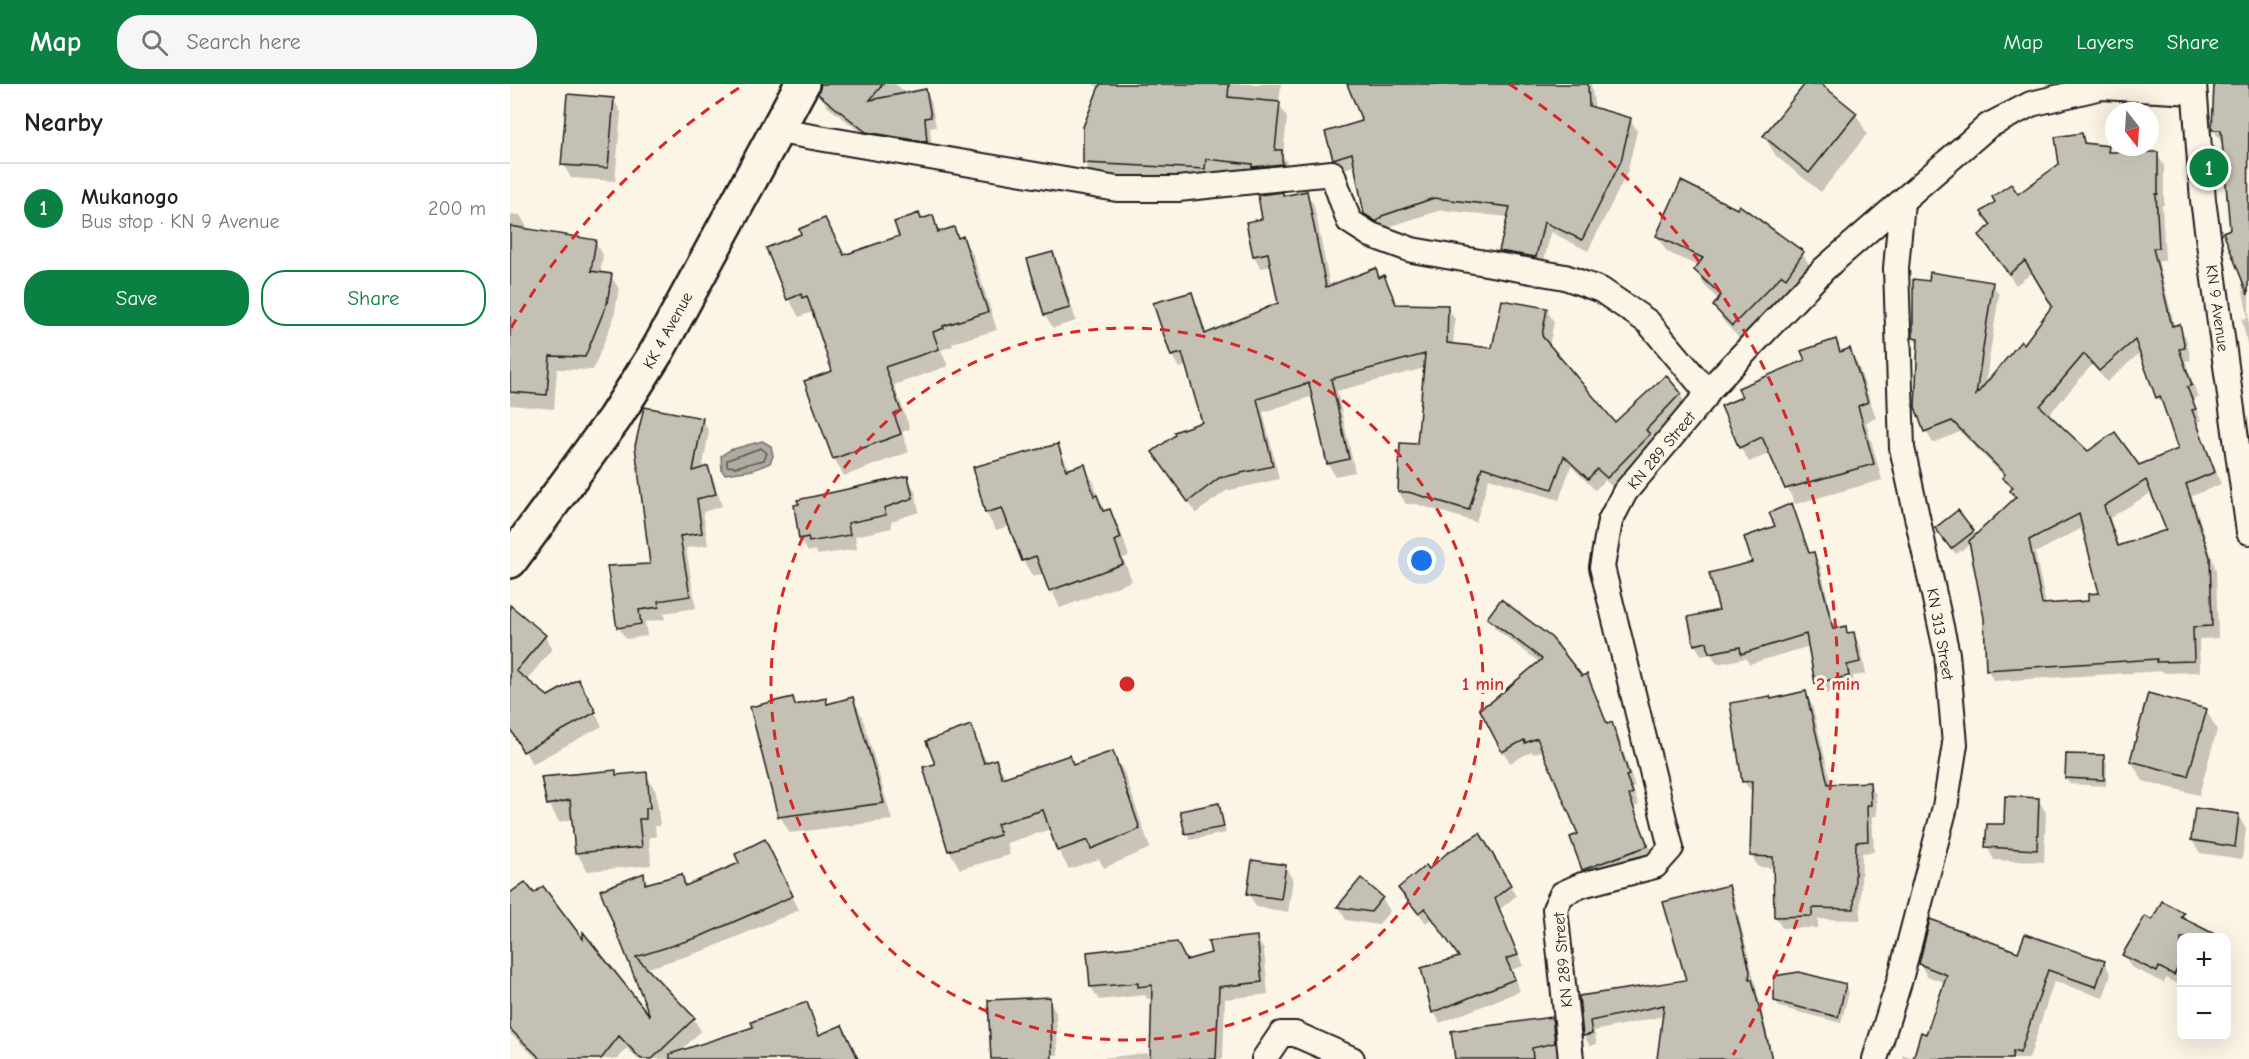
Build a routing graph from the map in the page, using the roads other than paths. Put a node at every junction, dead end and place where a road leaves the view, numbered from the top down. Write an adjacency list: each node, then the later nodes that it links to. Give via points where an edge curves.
1 (802, 84): 3 (main road, KK 4 Avenue)
2 (2194, 88): 4 (street, KN 289 Street, via 2101,87 2031,104 1988,126); 6 (street, KN 9 Avenue, via 2203,200)
3 (777, 131): 5 (street, via 1117,189 1178,189 1332,173 1349,221 1371,235 1412,250 1565,277 1601,290 1648,322); 7 (main road, KK 4 Avenue, via 659,348 614,419)
4 (1902, 202): 5 (street, KN 289 Street, via 1824,269); 11 (street, KN 313 Street, via 1896,268 1902,448 1947,654 1955,744 1946,807)
5 (1707, 392): 10 (street, KN 289 Street, via 1625,492 1606,541 1602,567 1671,848 1655,866 1562,894 1555,909)
6 (2249, 532)
7 (510, 561)
8 (1264, 1059): 9 (street, via 1281,1034 1295,1034)
9 (1352, 1059)
10 (1571, 1059)
11 (1875, 1059)

